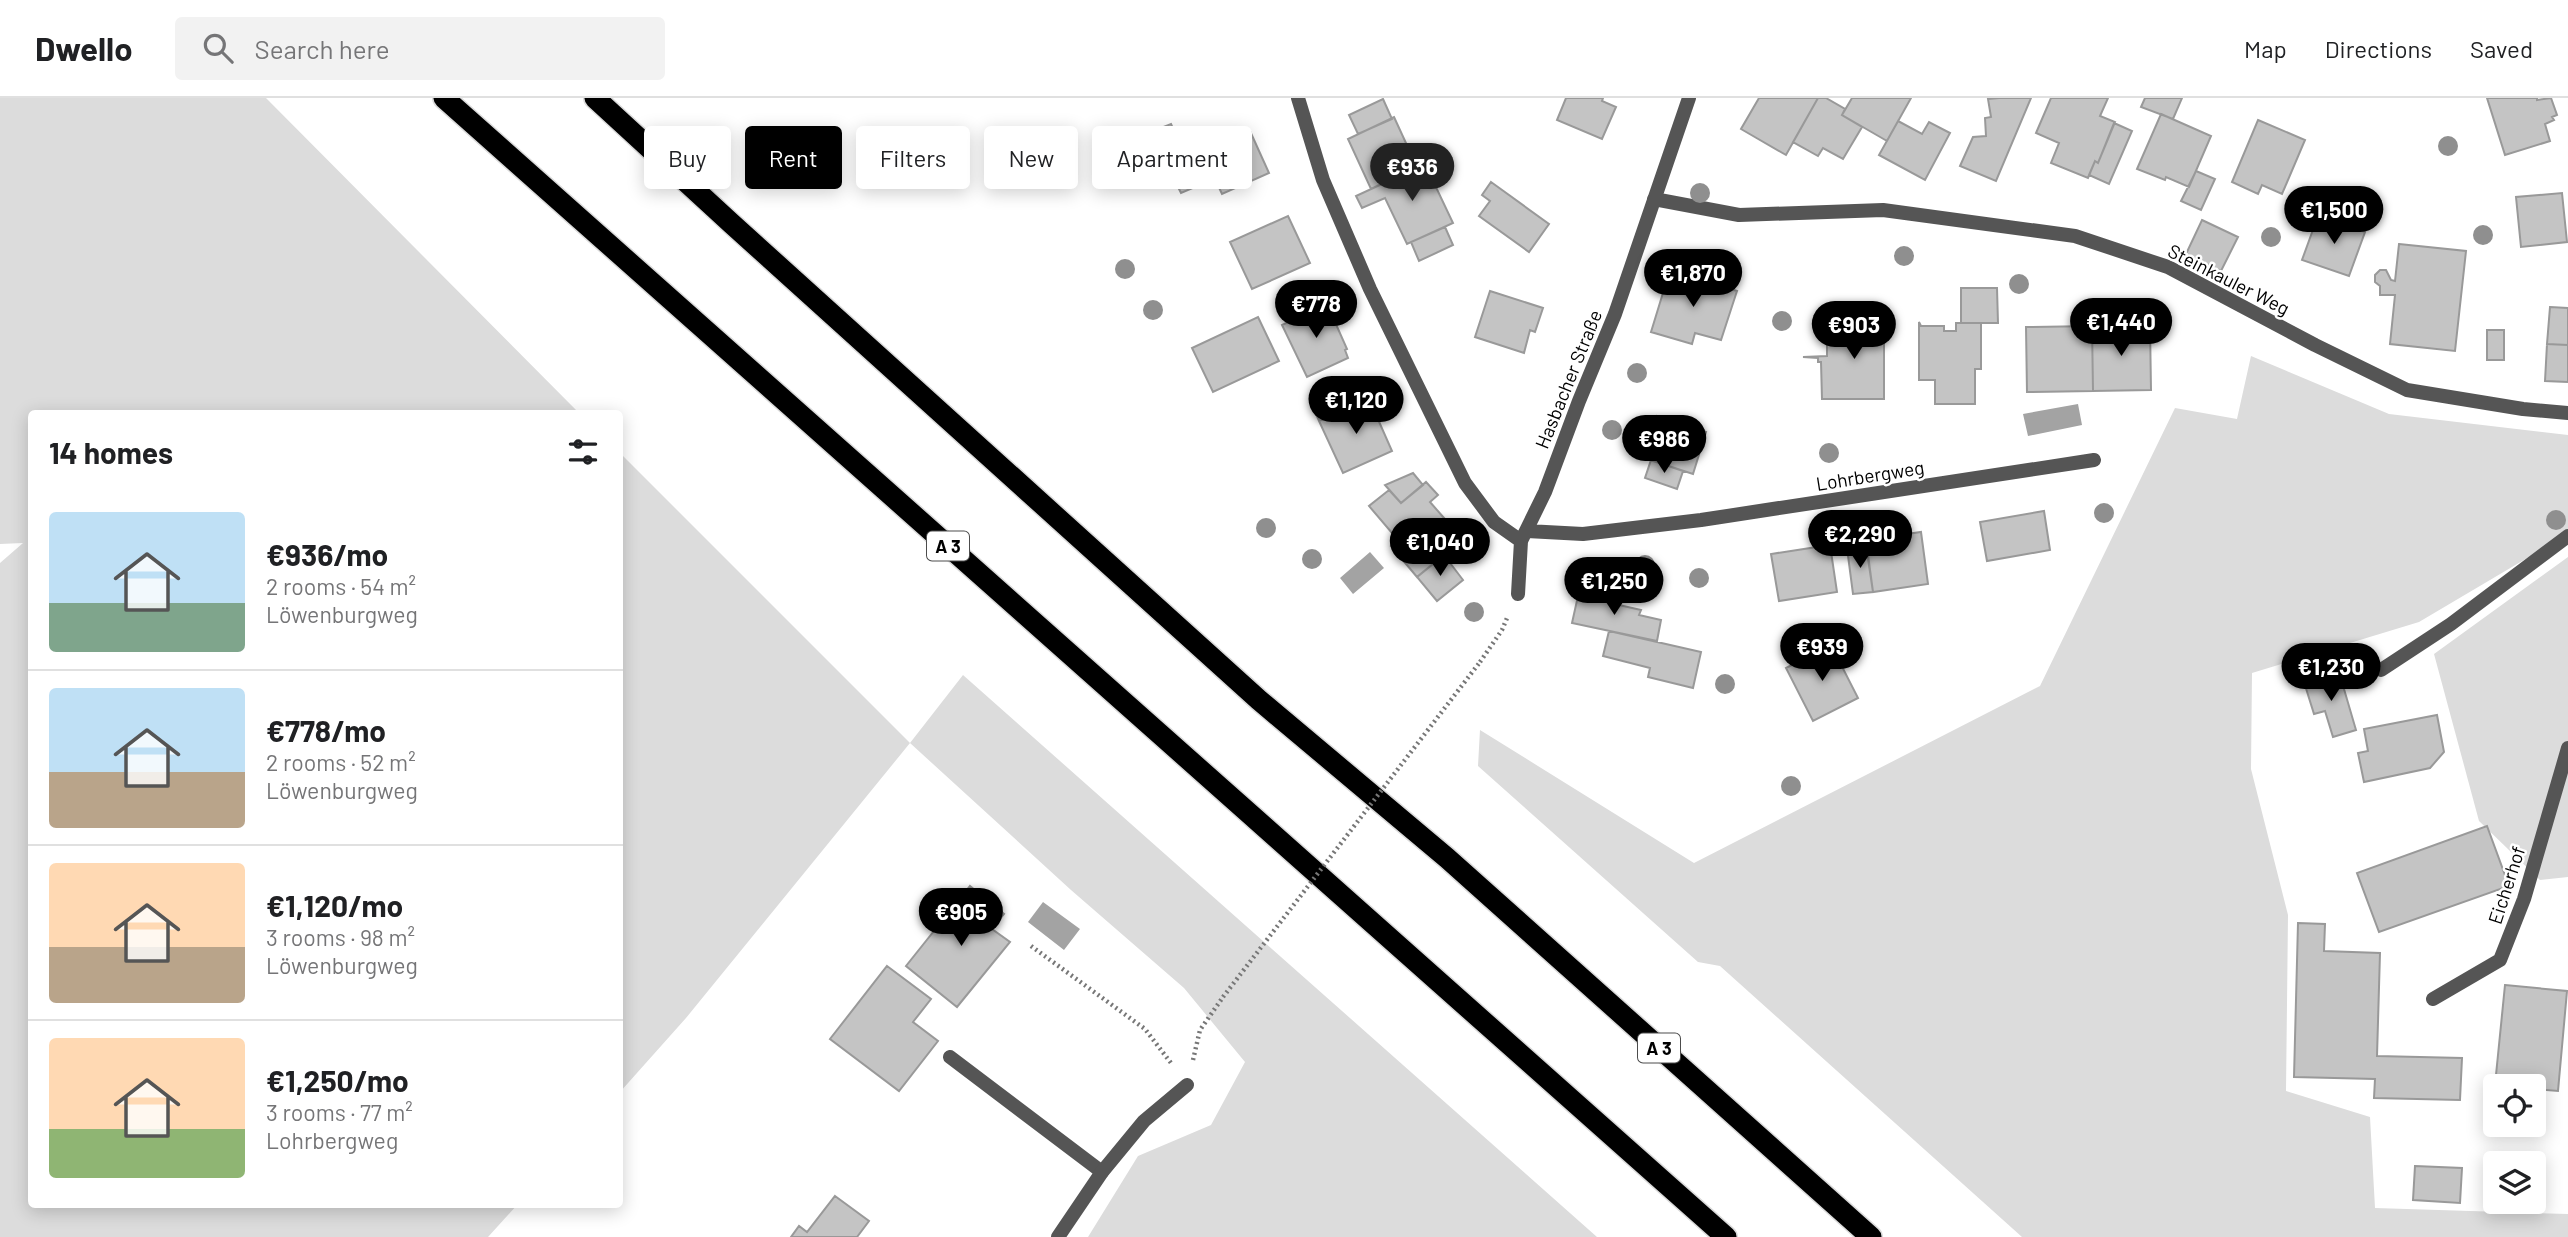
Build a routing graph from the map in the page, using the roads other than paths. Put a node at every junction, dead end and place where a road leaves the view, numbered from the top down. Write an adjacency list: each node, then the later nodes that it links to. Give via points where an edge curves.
1 (444, 98): 18 (highway, A 3)
2 (595, 98): 19 (highway, A 3, via 1259,700 1447,858)
3 (1298, 98): 8 (street, via 1324,180 1365,277 1465,483 1494,522)
4 (1689, 98): 5 (street, Hasbacher Straße)
5 (1654, 199): 6 (street, Steinkauler Weg, via 1739,215 1883,210 2076,236 2168,267 2407,390); 8 (street, Hasbacher Straße, via 1615,314)
6 (2568, 412)
7 (2094, 460): 8 (street, Lohrbergweg, via 1701,520)
8 (1524, 536): 10 (street, Hasbacher Straße)
9 (2568, 536): 11 (street)
10 (1517, 594)
11 (2381, 670)
12 (2568, 748): 13 (street, Eicherhof, via 2524,899 2500,960)
13 (2433, 999)
14 (950, 1057): 16 (street)
15 (1188, 1085): 16 (street, via 1143,1121)
16 (1102, 1172): 17 (street)
17 (1058, 1237)
18 (1726, 1237)
19 (1871, 1237)

